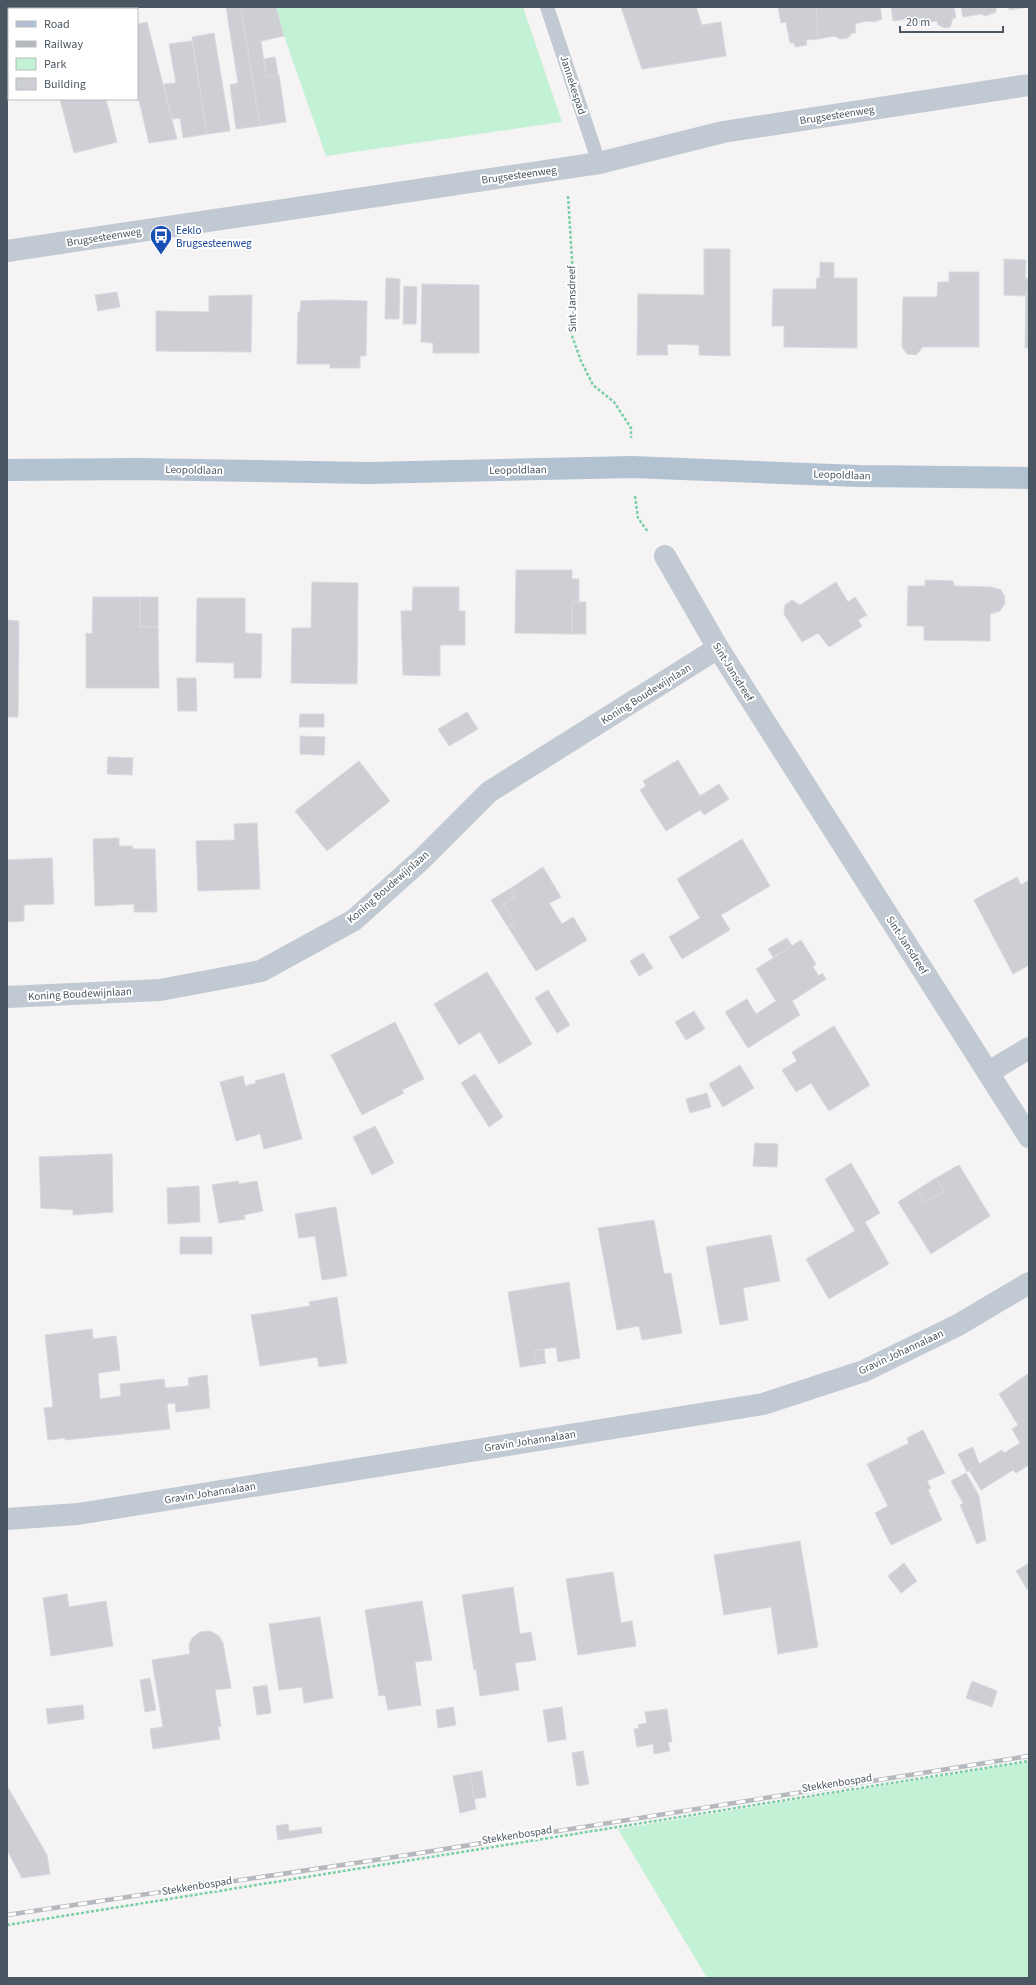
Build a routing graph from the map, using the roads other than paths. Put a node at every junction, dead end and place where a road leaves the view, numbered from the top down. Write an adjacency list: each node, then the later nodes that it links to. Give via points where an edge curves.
1 (547, 7): 3 (lane, Jannekespad)
2 (1029, 85): 3 (street, Brugsesteenweg, via 723,132)
3 (599, 163): 4 (street, Brugsesteenweg)
4 (7, 251)
5 (7, 470): 6 (main road, Leopoldlaan, via 138,469 370,473 632,468 859,476)
6 (1029, 478)
7 (666, 556): 8 (street, Sint-Jansdreef)
8 (718, 648): 9 (street, Koning Boudewijnlaan, via 489,792 422,859 354,920 261,971 160,990); 11 (street, Sint-Jansdreef)
9 (7, 997)
10 (1029, 1048): 11 (street)
11 (989, 1072): 12 (street, Sint-Jansdreef)
12 (1029, 1137)
13 (1029, 1283): 14 (street, Gravin Johannalaan, via 958,1325 864,1371 763,1404 78,1514)
14 (7, 1518)

